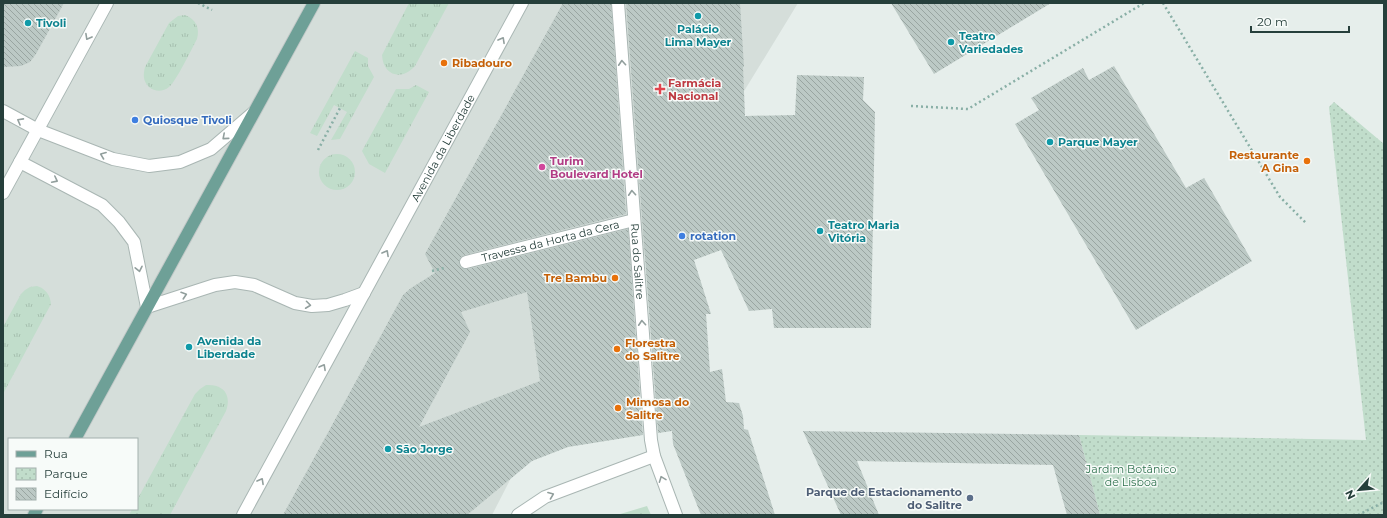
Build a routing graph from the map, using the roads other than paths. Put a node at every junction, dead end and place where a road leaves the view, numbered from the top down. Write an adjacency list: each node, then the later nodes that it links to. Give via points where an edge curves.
1 (107, 3): 7 (street, one-way to 7)
2 (314, 3): 6 (main road)
3 (522, 3): 12 (street, Avenida da Liberdade, one-way to 3)
4 (618, 3): 10 (street, Rua do Salitre, one-way to 4)
5 (3, 111): 7 (street, one-way to 5)
6 (254, 112): 7 (street, one-way to 7, via 211,149 180,162 149,166 113,159); 13 (main road)
7 (38, 130): 8 (street)
8 (20, 162): 9 (street); 13 (street, one-way to 13, via 102,205 119,222 134,242)
9 (3, 193)
10 (634, 220): 11 (street, Travessa da Horta da Cera); 15 (street, Rua do Salitre, one-way to 10)
11 (466, 262)
12 (364, 293): 13 (street, one-way to 12, via 215,285 235,282 254,285 295,303 312,306 328,305); 16 (street, Avenida da Liberdade, one-way to 12)
13 (147, 307): 14 (main road)
14 (76, 438)
15 (654, 456): 17 (street, one-way to 15, via 545,497); 18 (street, Rua do Salitre, one-way to 15)
16 (243, 515)
17 (518, 515)
18 (676, 515)

